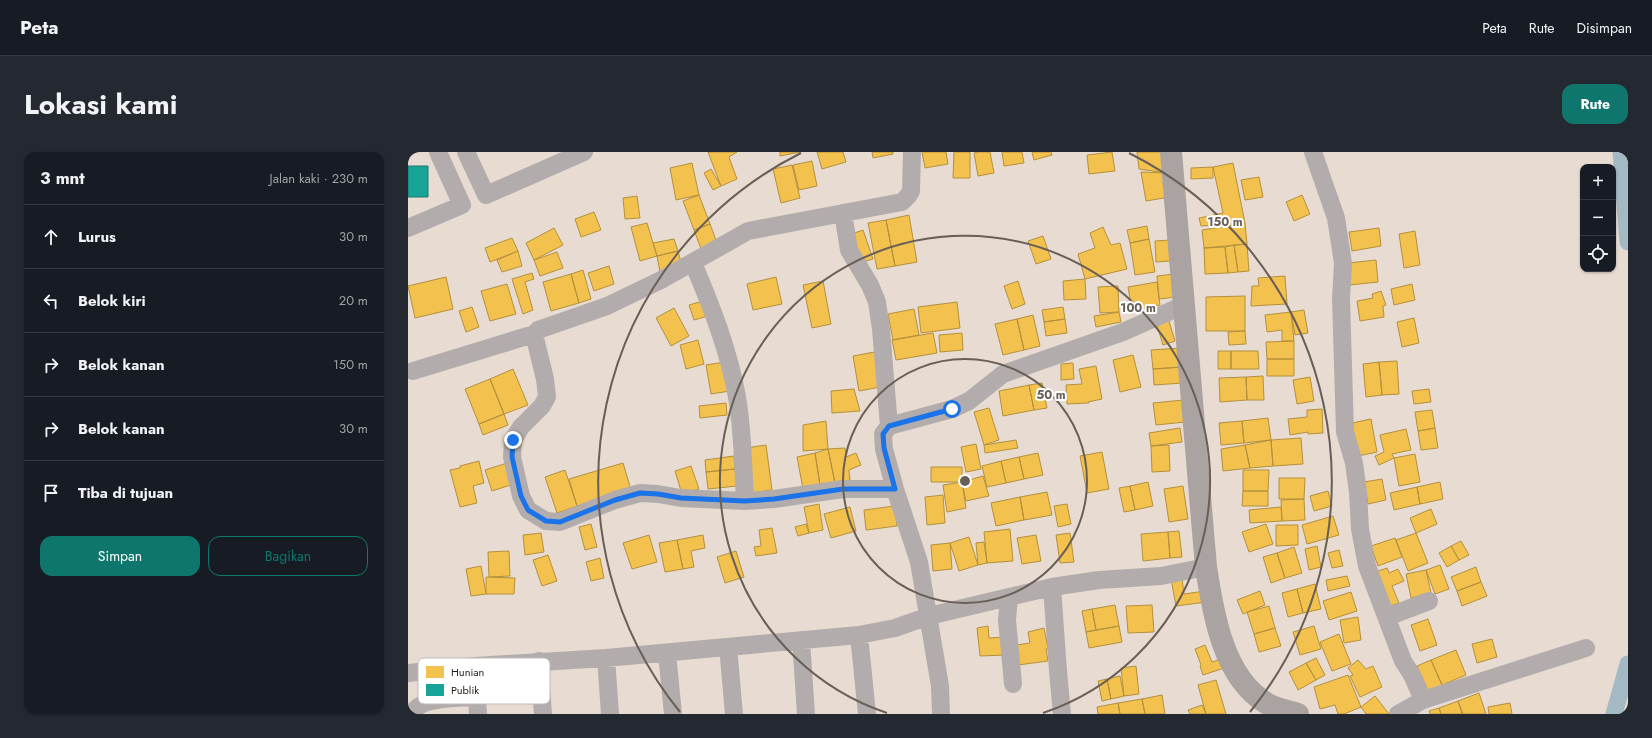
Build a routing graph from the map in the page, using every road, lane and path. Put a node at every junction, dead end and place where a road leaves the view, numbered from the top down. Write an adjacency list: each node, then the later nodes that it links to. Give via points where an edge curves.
1 (438, 152): 8 (street, via 462,205)
2 (466, 152): 3 (street, via 486,195)
3 (584, 152)
4 (912, 152): 7 (street, via 911,191 902,202)
5 (1170, 152): 10 (main road)
6 (1313, 152): 21 (street, via 1336,218 1343,263 1341,299 1344,420 1354,463 1360,529 1367,566)
7 (843, 213): 9 (street, via 748,231); 13 (street, via 849,250 877,302)
8 (408, 228)
9 (693, 263): 11 (street, via 607,306 538,330); 15 (street, via 727,356 737,396)
10 (1184, 305): 13 (street, via 1123,332 1003,374 969,401 952,409); 16 (main road)
11 (534, 334): 12 (street); 15 (street, via 547,397 513,440 512,457 521,496 528,510 546,521 560,522 640,493)
12 (413, 371)
13 (889, 426): 14 (street, via 883,434 884,448)
14 (895, 489): 15 (street, via 843,489); 20 (street, via 919,562)
15 (745, 501)
16 (1206, 567): 17 (street, via 1161,576 1098,580); 44 (main road, via 1220,635 1238,676 1250,692 1267,704)
17 (1052, 587): 18 (street); 43 (street)
18 (1009, 597): 20 (street); 31 (street, via 1007,620)
19 (1429, 601): 21 (street)
20 (929, 616): 22 (street, via 895,628); 42 (street, via 940,686)
21 (1387, 617): 32 (street, via 1403,660)
22 (860, 635): 23 (street); 41 (street)
23 (801, 640): 24 (street); 40 (street)
24 (728, 647): 26 (street); 39 (street)
25 (1586, 648): 32 (street)
26 (667, 652): 27 (street); 38 (street)
27 (606, 658): 28 (street); 37 (street)
28 (550, 661)
29 (418, 672): 30 (street)
30 (408, 673)
31 (1013, 684)
32 (1423, 700): 45 (street)
33 (426, 704): 35 (street, via 414,709)
34 (542, 704): 36 (street)
35 (412, 714)
36 (543, 714)
37 (610, 714)
38 (673, 714)
39 (734, 714)
40 (806, 714)
41 (867, 714)
42 (941, 714)
43 (1062, 714)
44 (1296, 714)
45 (1398, 714)

